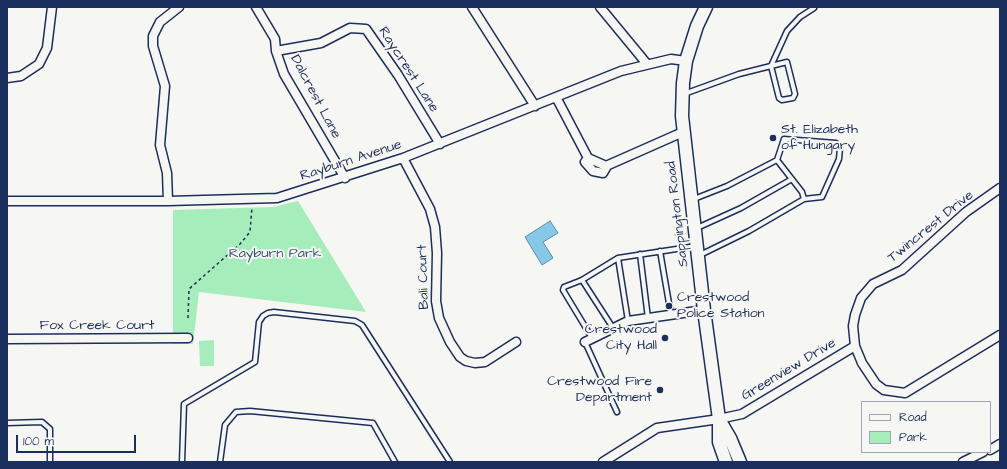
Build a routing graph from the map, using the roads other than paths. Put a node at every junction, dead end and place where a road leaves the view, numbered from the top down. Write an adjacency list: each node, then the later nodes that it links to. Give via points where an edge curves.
1 (52, 7): 12 (street, via 47,48 39,64 21,76)
2 (179, 7): 26 (street, via 160,22 153,36 153,46 165,86 160,145 167,173)
3 (256, 7): 8 (street, Dalcrest Lane, via 275,39)
4 (472, 7): 15 (street)
5 (600, 7): 10 (street)
6 (706, 7): 9 (main road, Sappington Road)
7 (814, 8): 11 (lane, via 800,17 787,31)
8 (276, 51): 17 (street, Raycrest Lane, via 321,43 350,28 366,29 398,75); 20 (street, Dalcrest Lane, via 284,74)
9 (686, 61): 10 (street, Rayburn Avenue, via 671,59); 13 (main road, Sappington Road)
10 (647, 64): 14 (street, Rayburn Avenue, via 621,71)
11 (771, 66): 11 (lane, via 779,98 794,98 787,62); 13 (lane)
12 (7, 78)
13 (682, 94): 16 (main road, Sappington Road)
14 (556, 97): 15 (street, Rayburn Avenue); 16 (street, via 588,158 597,164 607,166)
15 (535, 106): 17 (street, Rayburn Avenue)
16 (683, 132): 24 (main road, Sappington Road)
17 (440, 144): 18 (street, Rayburn Avenue)
18 (402, 158): 20 (street, Rayburn Avenue); 42 (street, Bali Court, via 430,209 435,227 436,301 439,318 450,342 460,357 475,363 485,362)
19 (777, 160): 21 (lane); 23 (lane, via 784,139 836,142 840,148 839,159 822,197); 24 (lane, via 727,186)
20 (345, 178): 26 (street, Rayburn Avenue, via 277,198)
21 (792, 179): 23 (lane); 27 (lane)
22 (1000, 188): 43 (street, Twincrest Drive, via 966,212 902,270 873,284 861,298 856,315 853,326)
23 (804, 199): 28 (lane, via 749,231)
24 (692, 200): 27 (main road, Sappington Road)
25 (7, 201): 26 (street, Rayburn Avenue)
26 (168, 201)
27 (695, 229): 28 (main road, Sappington Road)
28 (697, 250): 29 (lane); 33 (main road, Sappington Road)
29 (660, 251): 30 (lane); 34 (lane)
30 (640, 254): 31 (lane); 35 (lane)
31 (618, 258): 32 (lane); 36 (lane)
32 (582, 280): 37 (lane); 41 (lane, via 564,287 563,290)
33 (704, 310): 34 (street); 45 (main road, Sappington Road)
34 (671, 315): 35 (street)
35 (648, 318): 36 (street)
36 (628, 321): 37 (street)
37 (612, 328): 41 (street)
38 (1000, 335): 43 (street, Greenview Drive, via 905,393 884,390 876,384 862,363)
39 (188, 338): 40 (street, Fox Creek Court)
40 (7, 339)
41 (588, 340): 44 (lane)
42 (516, 342)
43 (855, 346): 45 (street, Greenview Drive, via 742,414)
44 (617, 412)
45 (719, 420): 55 (street, Greenview Drive, via 657,428); 56 (main road, Sappington Road, via 719,442); 57 (main road, Sappington Road)
46 (7, 423): 50 (lane, via 42,422 50,429)
47 (1000, 444): 48 (street)
48 (991, 449)
49 (981, 453): 58 (street)
50 (50, 462)
51 (182, 462): 54 (lane, via 184,404 255,362 259,322 263,316 274,312 359,322)
52 (220, 462): 53 (lane, via 225,425 236,412 250,411 373,424)
53 (396, 462)
54 (450, 462)
55 (603, 462)
56 (726, 462)
57 (740, 462)
58 (963, 462)

